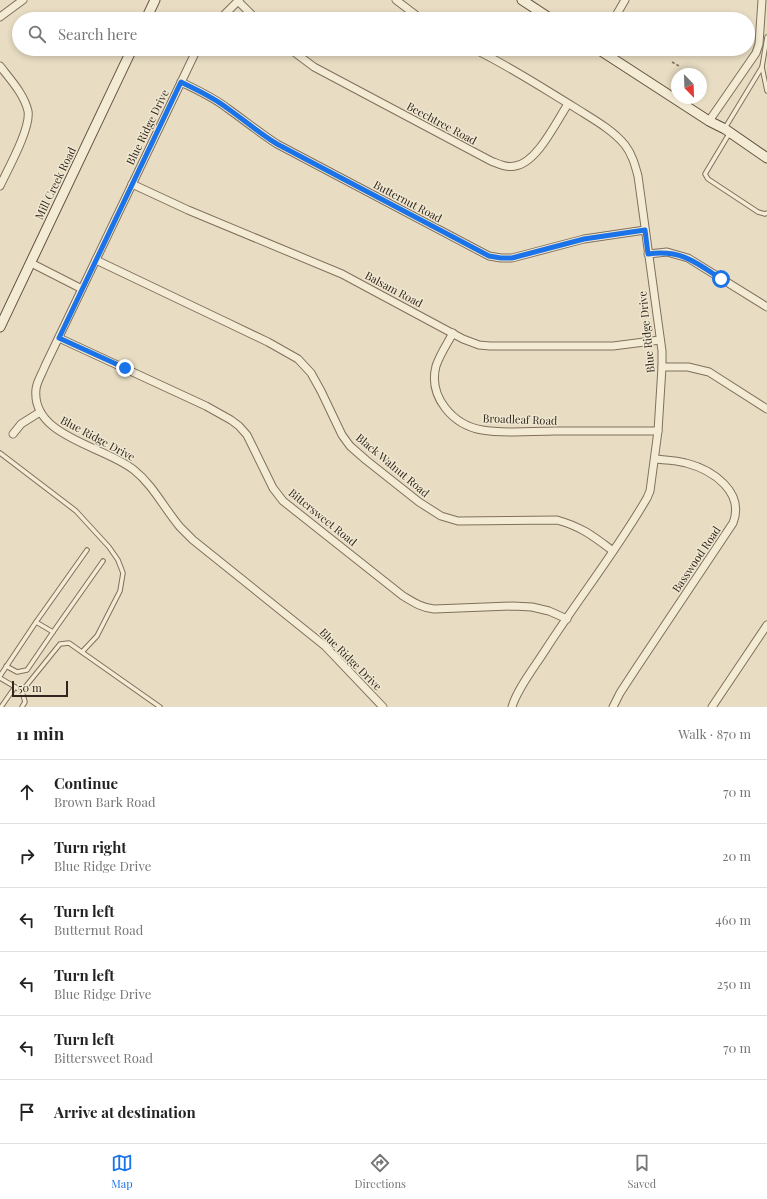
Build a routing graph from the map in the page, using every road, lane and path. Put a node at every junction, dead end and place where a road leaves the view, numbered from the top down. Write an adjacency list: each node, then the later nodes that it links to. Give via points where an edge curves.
1 (23, 0): 14 (street)
2 (155, 0): 8 (main road)
3 (396, 0): 11 (street)
4 (522, 0): 12 (main road)
5 (625, 0): 13 (street)
6 (762, 0): 16 (street, via 759,44)
7 (238, 1): 9 (street); 10 (street)
8 (149, 12)
9 (227, 12)
10 (249, 12)
11 (412, 12)
12 (541, 12)
13 (618, 12)
14 (0, 17)
15 (767, 37): 26 (lane)
16 (755, 54)
17 (129, 56): 39 (main road, Mill Creek Road)
18 (194, 56): 27 (street, Blue Ridge Drive)
19 (299, 56): 29 (street, Beechtree Road, via 340,81 491,161 508,167 525,163 530,159)
20 (488, 56): 29 (street, Blue Ridge Drive)
21 (609, 56): 30 (main road)
22 (754, 56): 30 (street)
23 (672, 62): 25 (path)
24 (0, 66): 34 (street, via 20,94 28,116 25,131)
25 (679, 66)
26 (762, 67): 28 (lane); 31 (lane)
27 (181, 82): 33 (street, Blue Ridge Drive); 36 (street, Butternut Road, via 226,107 277,144 489,256 512,258 584,239)
28 (767, 91)
29 (568, 104): 36 (street, Blue Ridge Drive, via 614,134 630,152 638,176)
30 (709, 121): 31 (main road)
31 (728, 131): 32 (main road); 35 (lane, via 705,174 708,179 758,212)
32 (767, 158)
33 (132, 184): 38 (street, Blue Ridge Drive); 43 (street, Balsam Road, via 342,274)
34 (0, 186)
35 (767, 213)
36 (645, 230): 37 (street, Blue Ridge Drive)
37 (648, 254): 41 (street, via 667,252 688,258); 45 (street, Blue Ridge Drive)
38 (96, 260): 40 (street, Blue Ridge Drive); 54 (street, Black Walnut Road, via 298,359 311,373 350,446 440,516 458,521 557,520 583,529)
39 (31, 263): 40 (street); 42 (main road, Mill Creek Road)
40 (82, 289): 44 (street, Blue Ridge Drive)
41 (767, 307)
42 (0, 327)
43 (453, 333): 45 (street, Balsam Road, via 490,346 613,346); 49 (street, Broadleaf Road, via 440,354 435,380 442,403 462,424 482,430 508,431)
44 (59, 338): 48 (street, Blue Ridge Drive, via 36,390); 56 (street, Bittersweet Road, via 231,420 247,435 273,488 283,501 413,602 434,609 532,607)
45 (660, 340): 46 (street, Blue Ridge Drive)
46 (662, 367): 47 (street, via 688,367 708,372); 49 (street, Blue Ridge Drive)
47 (767, 409)
48 (40, 412): 50 (street, via 21,424); 68 (street, Blue Ridge Drive, via 56,429 134,469 193,540 325,646)
49 (658, 431): 52 (street, Blue Ridge Drive)
50 (13, 434)
51 (0, 453): 60 (lane, via 76,511 118,560 123,574 120,591 97,636)
52 (655, 459): 54 (street, Blue Ridge Drive, via 647,498); 70 (street, Basswood Road, via 684,462 713,475 729,488 736,511 733,523)
53 (87, 550): 57 (lane)
54 (613, 551): 56 (street, Blue Ridge Drive)
55 (103, 561): 59 (lane)
56 (567, 619): 69 (street, Blue Ridge Drive, via 534,667)
57 (36, 622): 59 (lane); 61 (lane)
58 (767, 625): 71 (street)
59 (53, 632): 61 (lane, via 27,670 17,672)
60 (82, 652): 64 (lane, via 69,643 60,644); 67 (lane)
61 (6, 666): 62 (lane)
62 (0, 677): 63 (lane)
63 (15, 686): 64 (lane); 65 (lane)
64 (22, 691): 66 (lane, via 25,702)
65 (1, 707)
66 (22, 707)
67 (160, 707)
68 (383, 707)
69 (512, 707)
70 (613, 707)
71 (712, 707)

